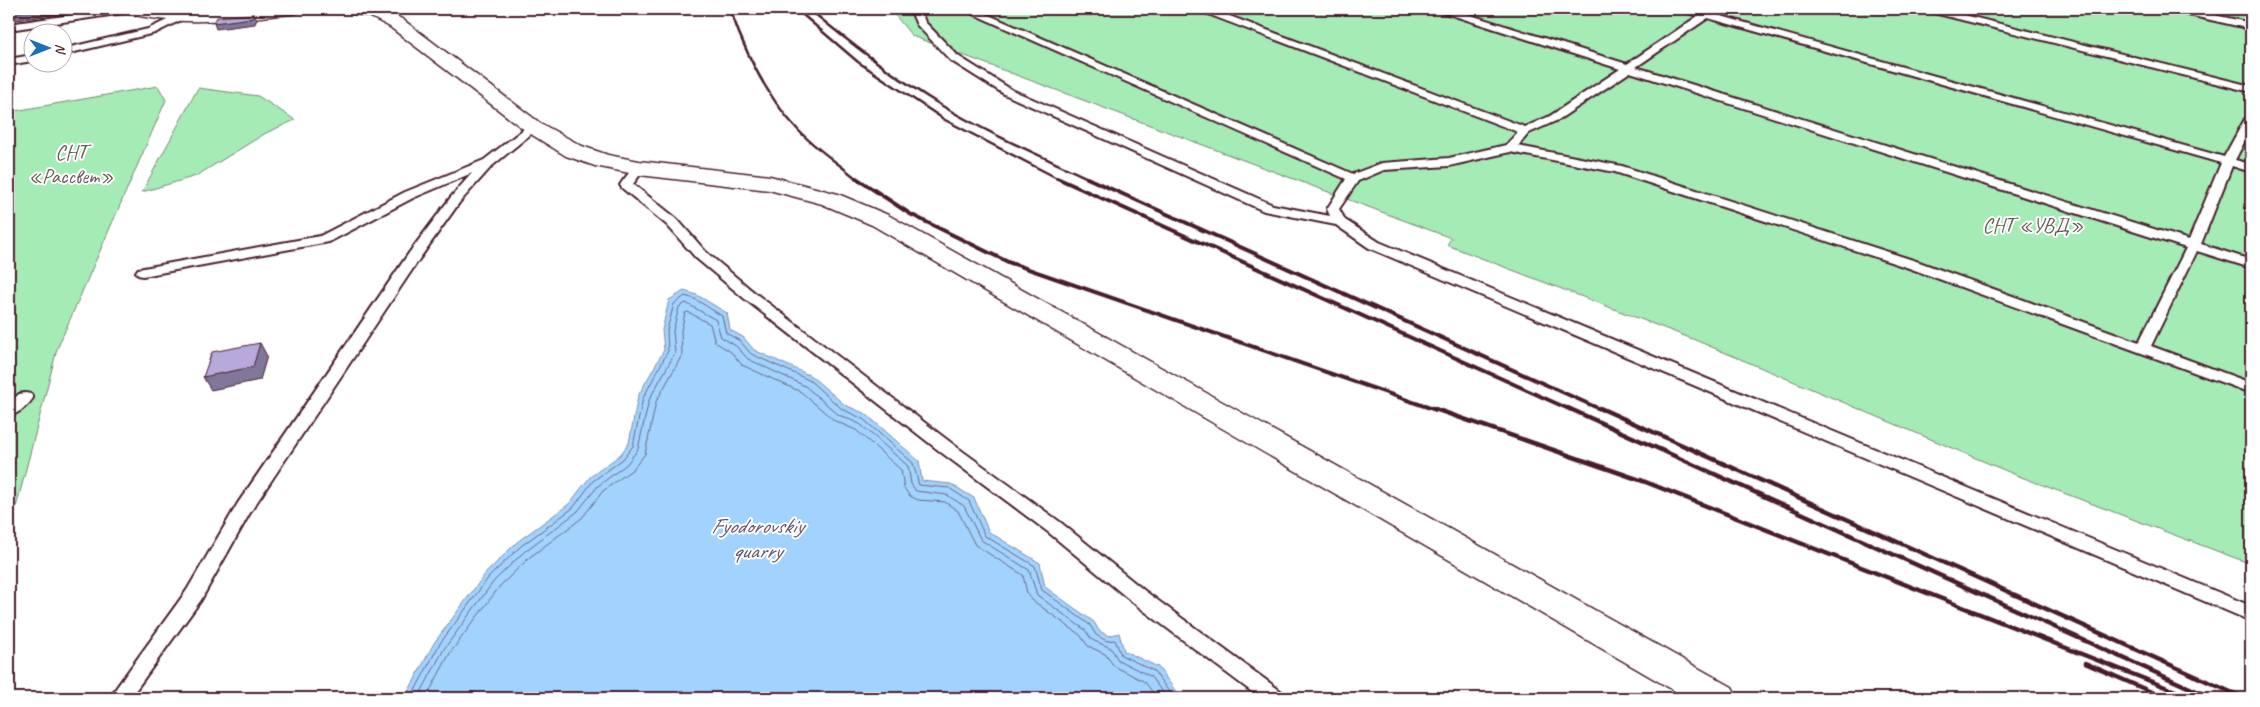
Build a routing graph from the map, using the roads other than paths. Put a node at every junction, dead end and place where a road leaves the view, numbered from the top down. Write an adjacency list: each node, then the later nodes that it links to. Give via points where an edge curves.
1 (19, 9): 12 (street)
2 (131, 9): 14 (street); 16 (lane)
3 (290, 9): 14 (street, via 212,17)
4 (356, 9): 23 (street, via 373,11 396,22)
5 (915, 9): 31 (lane, via 920,22 954,58 1008,92 1269,208)
6 (968, 9): 30 (lane)
7 (1203, 9): 24 (lane)
8 (1442, 9): 20 (lane)
9 (1685, 9): 13 (lane)
10 (1929, 9): 21 (lane)
11 (2175, 9): 15 (lane)
12 (9, 10)
13 (1711, 12): 20 (lane); 26 (lane)
14 (182, 16): 17 (lane, via 151,31)
15 (2251, 26)
16 (9, 27)
17 (72, 50)
18 (22, 60): 19 (lane)
19 (9, 62)
20 (1627, 69): 24 (lane, via 1554,118); 32 (lane)
21 (2251, 89)
22 (2251, 119): 26 (lane)
23 (533, 127): 27 (lane); 28 (street, via 574,151)
24 (1525, 131): 25 (lane)
25 (1510, 148): 30 (lane, via 1449,162 1382,167); 35 (lane, via 1618,169 1914,265)
26 (2228, 161): 29 (lane); 32 (lane)
27 (488, 163): 34 (lane, via 409,195 324,239); 40 (lane, via 455,200 414,256 244,506 194,596)
28 (639, 168): 41 (lane, via 626,186 672,222 701,255 750,296 948,449 1054,526 1145,602); 42 (street, via 770,182 830,199 880,220)
29 (2251, 168)
30 (1353, 178): 31 (lane, via 1333,209)
31 (1340, 222): 39 (lane, via 1374,245)
32 (2194, 246): 33 (lane); 35 (lane)
33 (2251, 264)
34 (144, 272)
35 (2143, 348): 36 (lane)
36 (2251, 388)
37 (24, 398): 38 (lane)
38 (9, 411)
39 (2251, 614)
40 (119, 698)
41 (1275, 698)
42 (1719, 698)

